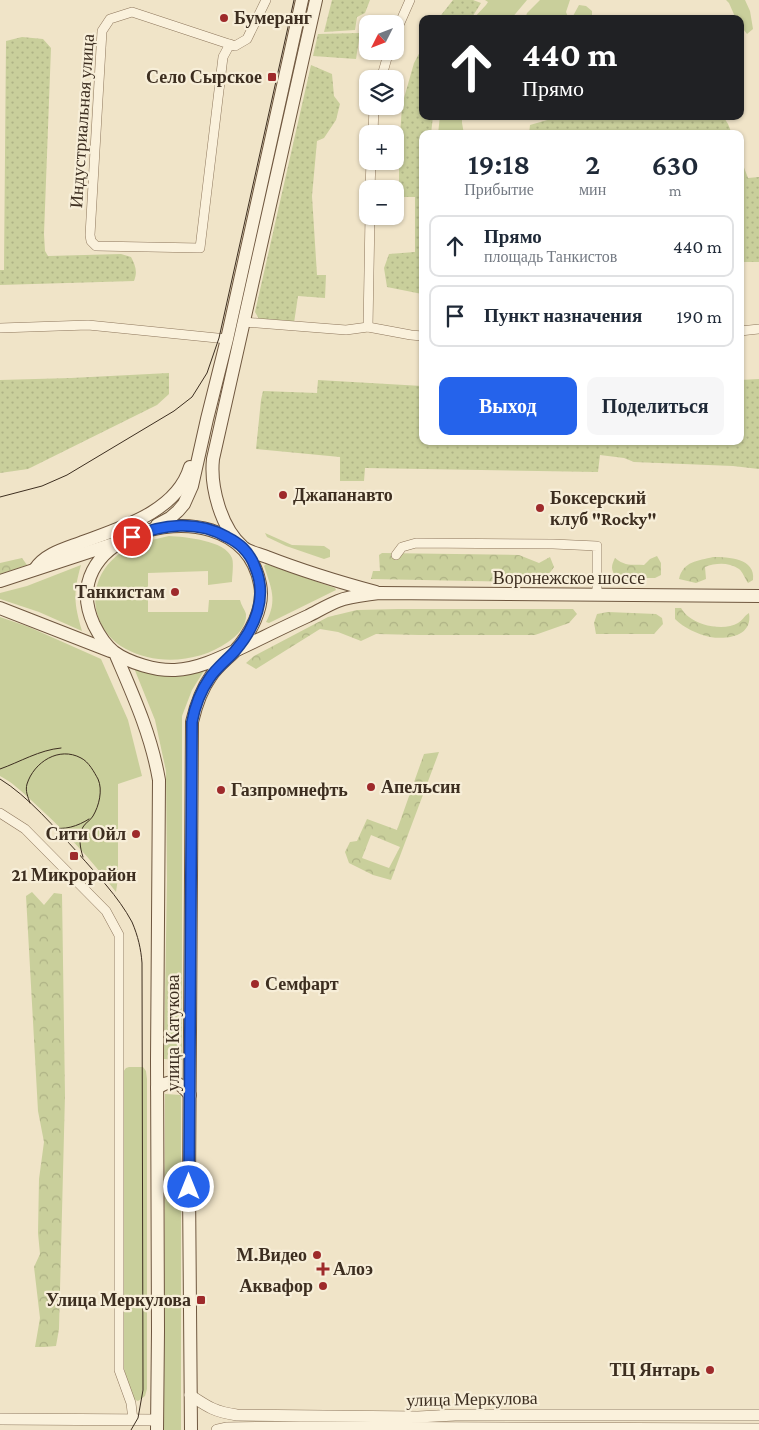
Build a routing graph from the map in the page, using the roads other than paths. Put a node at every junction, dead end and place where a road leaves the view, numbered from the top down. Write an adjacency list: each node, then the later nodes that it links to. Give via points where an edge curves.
1 (266, 0): 6 (street, via 247,39 234,46)
2 (302, 0): 14 (main road)
3 (316, 0): 8 (main road)
4 (410, 0): 5 (street)
5 (403, 15)
6 (230, 44): 6 (street, Индустриальная улица, via 223,57 200,248 96,246 90,235 102,30 110,19 132,12)
7 (370, 225): 9 (street)
8 (243, 322): 9 (street, via 346,330); 18 (main road, via 212,470 218,506 229,529)
9 (368, 326): 13 (street)
10 (0, 328): 14 (street, via 88,326)
11 (759, 329): 12 (street)
12 (744, 331)
13 (419, 336)
14 (227, 339): 15 (main road)
15 (207, 419): 16 (main road, via 192,486 184,504 170,518); 20 (main road, via 200,425 189,470 173,497 153,512 49,556)
16 (144, 532): 17 (main road); 18 (main road, via 196,526 226,536)
17 (120, 542): 20 (main road); 27 (main road, via 95,566 88,580 86,596 100,636)
18 (244, 548): 22 (main road, via 303,571); 26 (main road, via 258,572 261,598 253,624)
19 (396, 555): 23 (street, via 402,547 416,543 597,546)
20 (36, 570): 21 (main road)
21 (0, 581)
22 (379, 593): 23 (main road, Воронежское шоссе); 26 (main road, via 340,600)
23 (597, 596): 24 (main road, Воронежское шоссе)
24 (759, 596)
25 (0, 608): 27 (main road)
26 (235, 651): 27 (main road, via 210,662 176,670 142,665); 30 (main road, улица Катукова, via 218,667 202,690 192,722)
27 (115, 653): 29 (main road, улица Катукова, via 150,739 159,780)
28 (0, 813): 34 (street, via 25,829 106,911 119,935 119,1370 131,1403)
29 (157, 1088): 30 (main road, via 175,1081); 35 (main road, улица Катукова)
30 (190, 1095): 31 (main road, улица Катукова)
31 (190, 1395): 32 (street, улица Меркулова, via 208,1408 237,1415); 39 (main road, улица Катукова)
32 (759, 1415)
33 (0, 1419): 34 (street)
34 (133, 1420): 35 (street)
35 (157, 1425)
36 (455, 1429): 37 (street, улица Меркулова); 40 (street, улица Меркулова)
37 (738, 1429): 38 (street, улица Меркулова)
38 (759, 1429)
39 (191, 1430)
40 (217, 1430)

